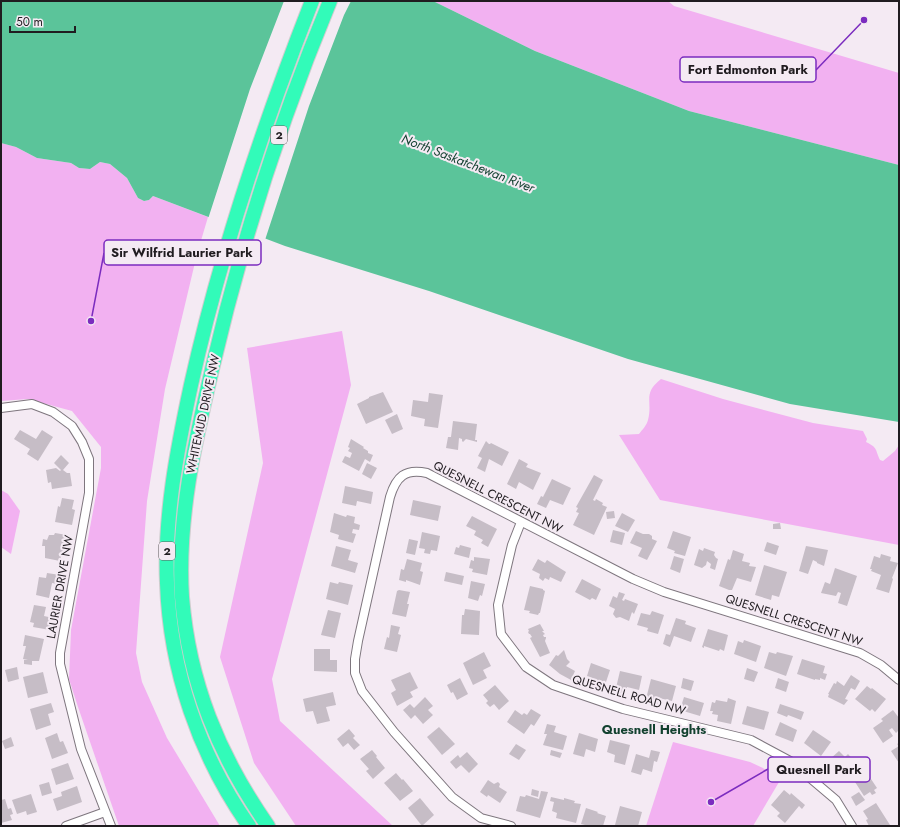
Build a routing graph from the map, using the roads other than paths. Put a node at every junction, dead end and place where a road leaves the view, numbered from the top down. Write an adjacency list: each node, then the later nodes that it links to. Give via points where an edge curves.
1 (312, 1): 11 (highway, WHITEMUD DRIVE NW / 2, via 276,97 221,265 196,363 169,521 168,608 182,684 216,773)
2 (330, 1): 12 (highway, WHITEMUD DRIVE NW / 2, via 292,99 236,271 195,442 186,495 182,541 182,597 194,673 210,722 226,759)
3 (1, 408): 8 (street, LAURIER DRIVE NW, via 32,404 53,412 72,426 89,459 89,493 60,664 82,750)
4 (521, 522): 6 (street, QUESNELL CRESCENT NW, via 664,592 860,653); 13 (street, QUESNELL CRESCENT NW, via 427,473 416,471 401,476 390,497 355,659 355,673 362,691 394,732 452,797 481,818); 14 (street, QUESNELL ROAD NW, via 512,545 498,605 501,634 526,667 552,686 623,709 751,740 790,761 836,800)
5 (899, 668): 6 (street)
6 (890, 673): 7 (street, QUESNELL CRESCENT NW)
7 (899, 680)
8 (106, 812): 9 (street); 10 (street, LAURIER DRIVE NW)
9 (66, 826)
10 (111, 826)
11 (249, 826)
12 (268, 826)
13 (511, 826)
14 (852, 826)

